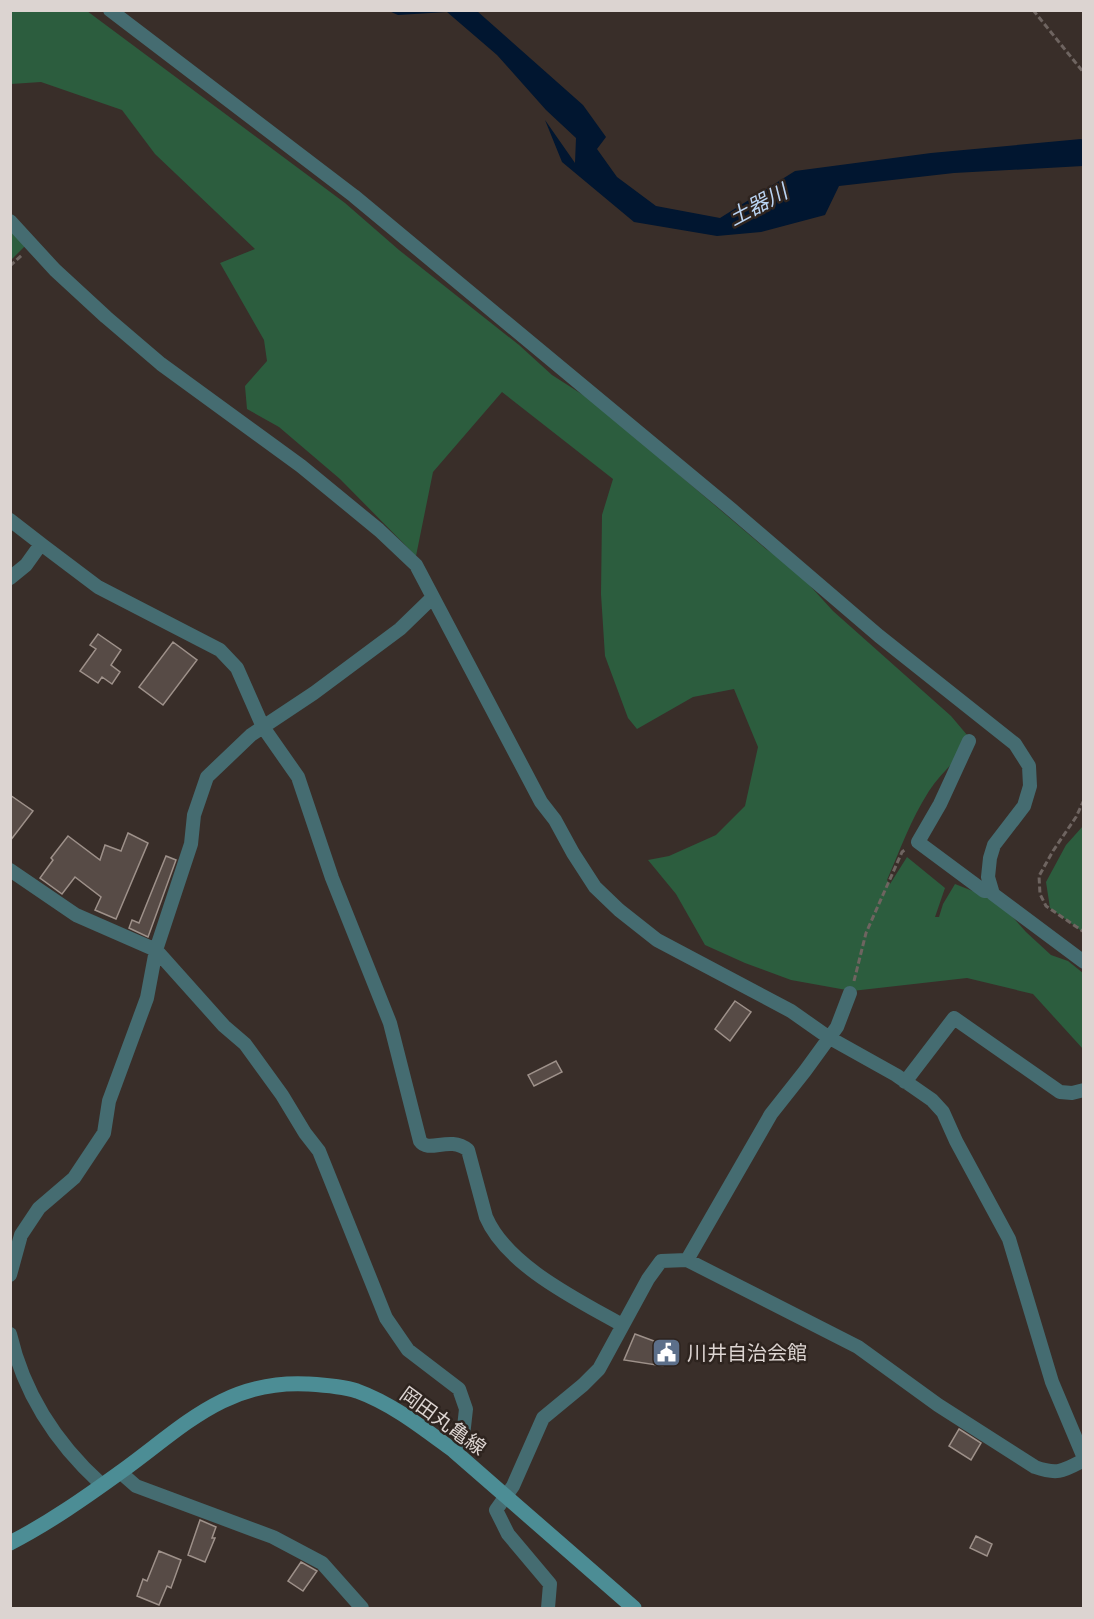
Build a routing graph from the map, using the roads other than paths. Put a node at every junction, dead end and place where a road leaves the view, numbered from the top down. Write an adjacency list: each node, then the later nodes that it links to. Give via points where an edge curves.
1 (110, 10): 10 (street, via 354,196 879,636 1015,744 1029,766 1030,786 1024,806 994,845 988,878)
2 (10, 221): 6 (street, via 55,270 161,364 301,466 379,530 416,565)
3 (10, 520): 4 (street)
4 (41, 544): 5 (street, via 26,565); 7 (street, via 98,587 220,650 237,668)
5 (10, 578)
6 (433, 597): 7 (street, via 400,629); 14 (street, via 541,802 595,887 657,940 791,1011)
7 (263, 727): 11 (street, via 207,777 194,815 191,844); 19 (street, via 298,777 332,878 390,1023 420,1141 429,1147 460,1144 468,1150 490,1228 504,1244 534,1272)
8 (969, 741): 10 (street, via 918,842 984,891)
9 (10, 870): 11 (street, via 76,915)
10 (992, 891): 12 (street)
11 (156, 950): 18 (street, via 147,998 109,1101 104,1133 74,1178 39,1208 21,1235); 21 (street, via 245,1044 319,1151 386,1318 408,1350 459,1389 466,1409 463,1436)
12 (1083, 962)
13 (850, 993): 14 (street, via 837,1027)
14 (828, 1037): 15 (street); 17 (street, via 771,1114)
15 (905, 1082): 16 (street, via 954,1018 1060,1092); 22 (street, via 943,1112 1010,1239 1052,1382)
16 (1083, 1090)
17 (687, 1260): 19 (street, via 662,1261); 22 (street, via 858,1347 938,1405 1035,1467 1060,1473)
18 (10, 1275)
19 (622, 1325): 25 (street, via 599,1369 543,1418)
20 (10, 1334): 24 (street, via 24,1378 48,1424 70,1455)
21 (454, 1451): 23 (main road, 岡田丸亀線, via 388,1405 356,1391 290,1383 237,1393 198,1413); 25 (main road, 岡田丸亀線)
22 (1083, 1459)
23 (120, 1472): 24 (main road, 岡田丸亀線); 27 (street, via 136,1486 273,1537 322,1563)
24 (101, 1484): 26 (main road, 岡田丸亀線, via 40,1528)
25 (505, 1496): 28 (street, via 495,1510 508,1534 550,1584); 29 (main road, 岡田丸亀線)
26 (10, 1543)
27 (363, 1608)
28 (548, 1608)
29 (634, 1608)

